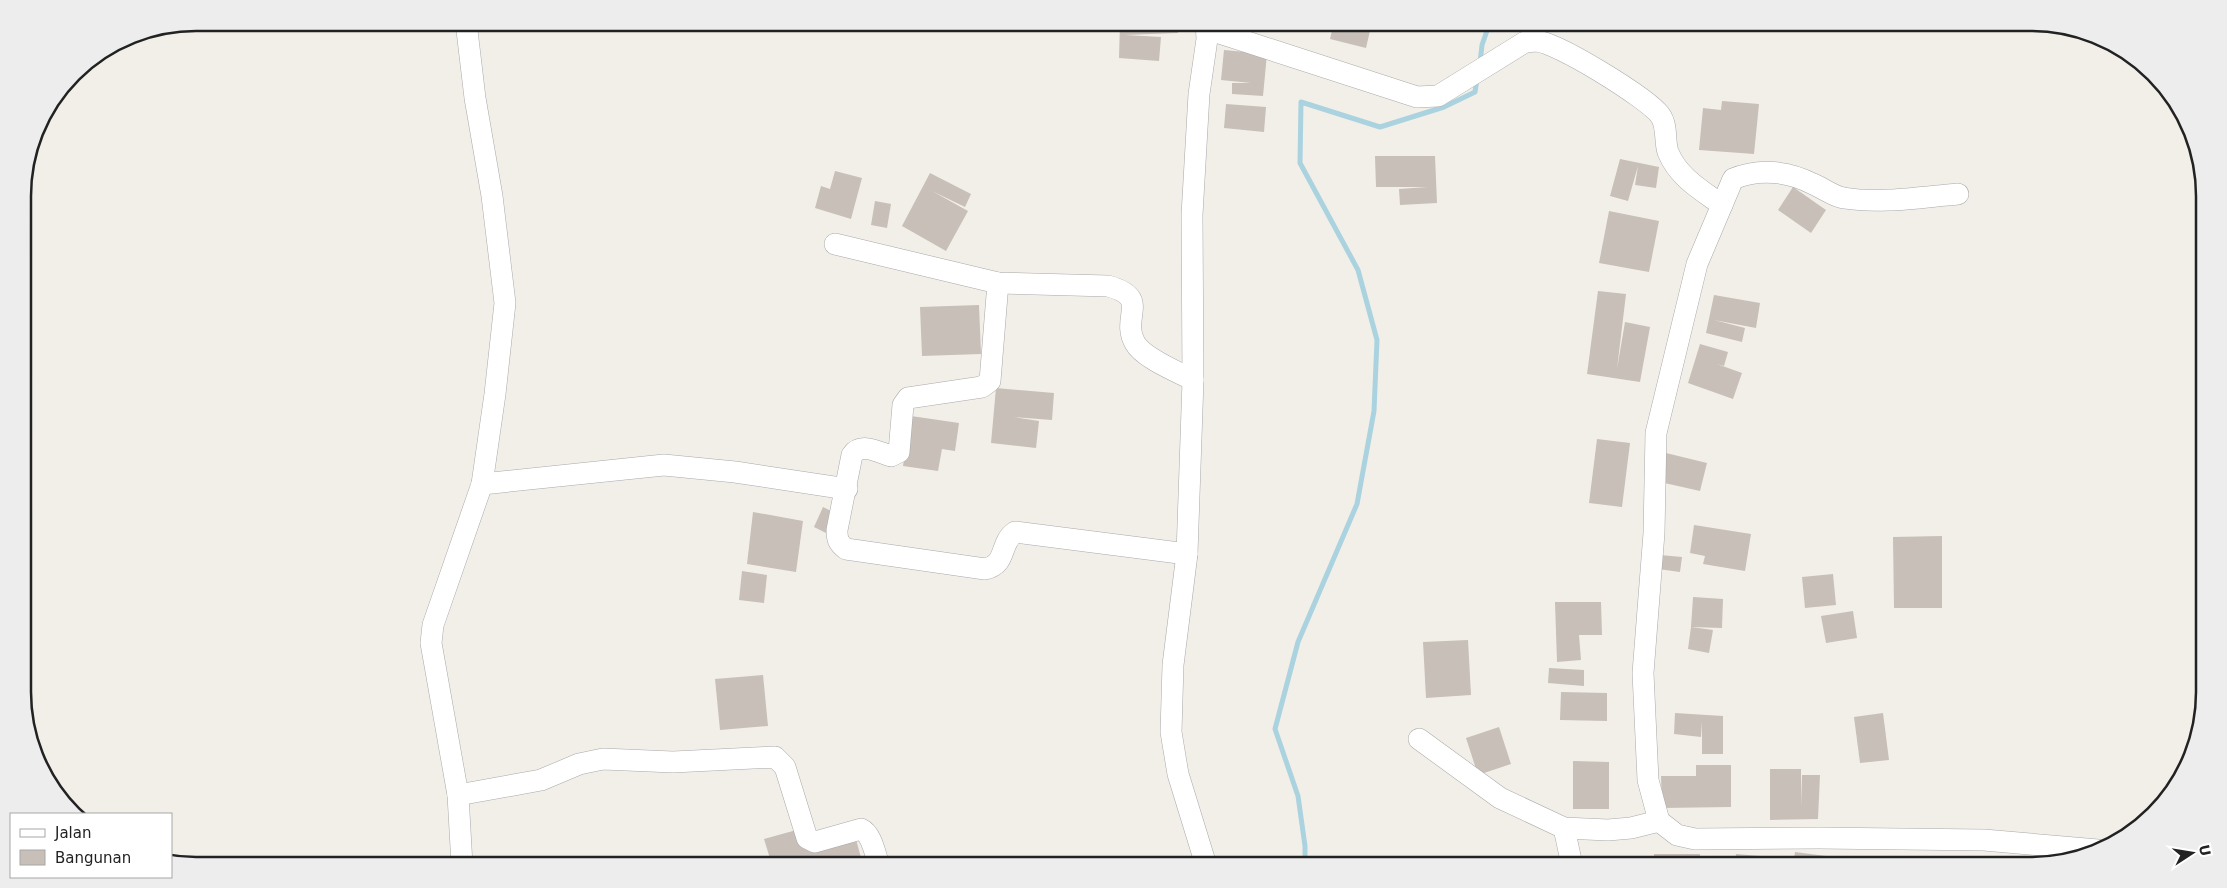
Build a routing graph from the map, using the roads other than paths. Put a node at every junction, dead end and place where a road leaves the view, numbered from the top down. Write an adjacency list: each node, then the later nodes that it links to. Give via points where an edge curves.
1 (1206, 31): 8 (street, via 1192,215)
2 (1223, 31): 5 (street, via 1416,97 1438,96 1525,42 1536,41 1580,60 1649,104 1661,116 1668,151 1682,176)
3 (467, 32): 9 (street, via 505,303)
4 (1958, 194): 5 (street, via 1871,200 1842,198 1784,173 1747,173 1732,179)
5 (1722, 205): 14 (street, via 1697,264 1656,433 1654,532 1643,673 1648,780)
6 (835, 244): 7 (street)
7 (998, 283): 8 (street, via 1108,286 1124,291 1132,301 1134,343 1142,352); 10 (street, via 990,381 982,387 908,398 903,405 899,452 891,456 863,448 856,450 852,455)
8 (1193, 380): 11 (street)
9 (482, 484): 10 (street, via 664,465); 13 (street, via 433,625 431,643)
10 (847, 489): 11 (street, via 837,538 846,549 985,569 1000,560 1008,538 1019,532)
11 (1187, 554): 17 (street, via 1172,665 1171,732 1178,774)
12 (1419, 740): 15 (street, via 1500,798)
13 (458, 795): 19 (street); 20 (street, via 541,780 603,758 673,762 775,757 785,767 807,838 816,842 861,829 866,831)
14 (1659, 821): 15 (street, via 1608,830); 16 (street, via 1677,835 1695,839 1984,840)
15 (1564, 828): 18 (street)
16 (2082, 849)
17 (1203, 856)
18 (1570, 856)
19 (461, 857)
20 (876, 857)

